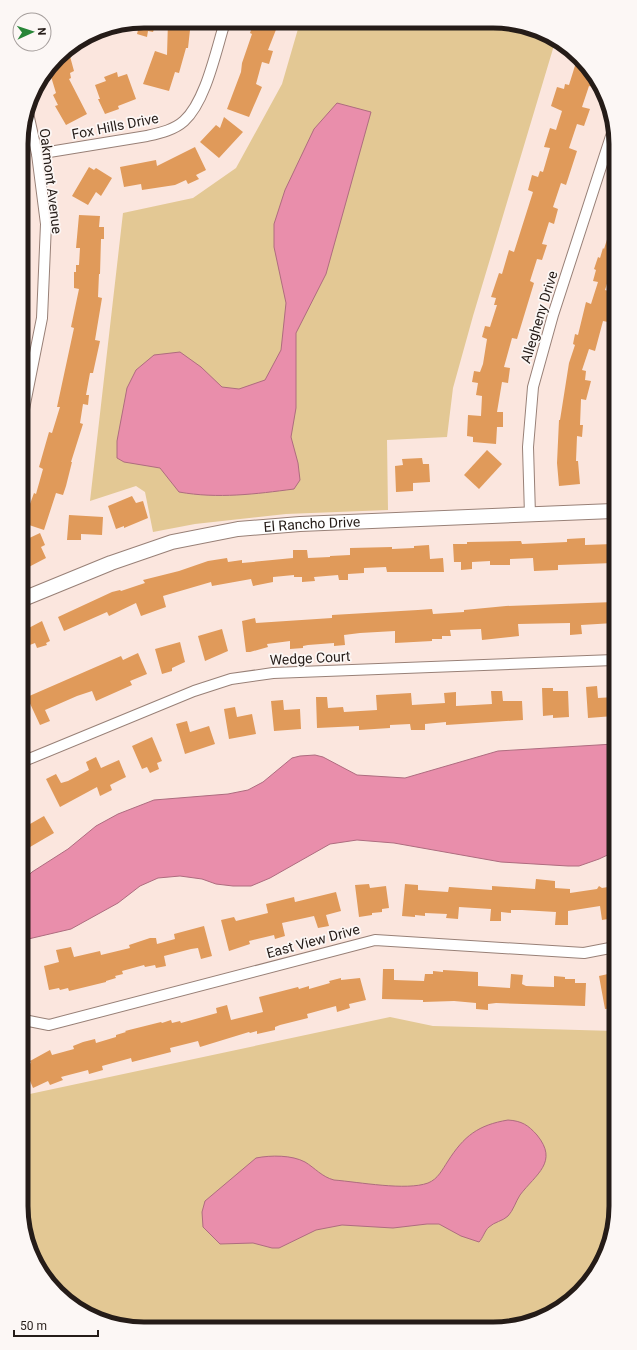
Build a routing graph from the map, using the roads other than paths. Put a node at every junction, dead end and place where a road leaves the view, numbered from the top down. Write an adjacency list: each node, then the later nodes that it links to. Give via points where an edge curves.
1 (223, 28): 4 (street, Fox Hills Drive, via 200,101 184,121 165,131 147,136)
2 (30, 124): 4 (street, Oakmont Avenue)
3 (609, 143): 7 (street, Allegheny Drive, via 553,315 533,387 528,447)
4 (36, 154): 5 (street, Oakmont Avenue, via 46,224 42,318)
5 (28, 389)
6 (609, 511): 7 (street, El Rancho Drive)
7 (530, 516): 8 (street, El Rancho Drive, via 300,524 238,529 172,542 111,563)
8 (28, 597)
9 (609, 660): 10 (street, Wedge Court, via 273,672 230,679 194,691)
10 (28, 759)
11 (609, 948): 12 (street, East View Drive, via 584,953 374,940 49,1025)
12 (28, 1021)

